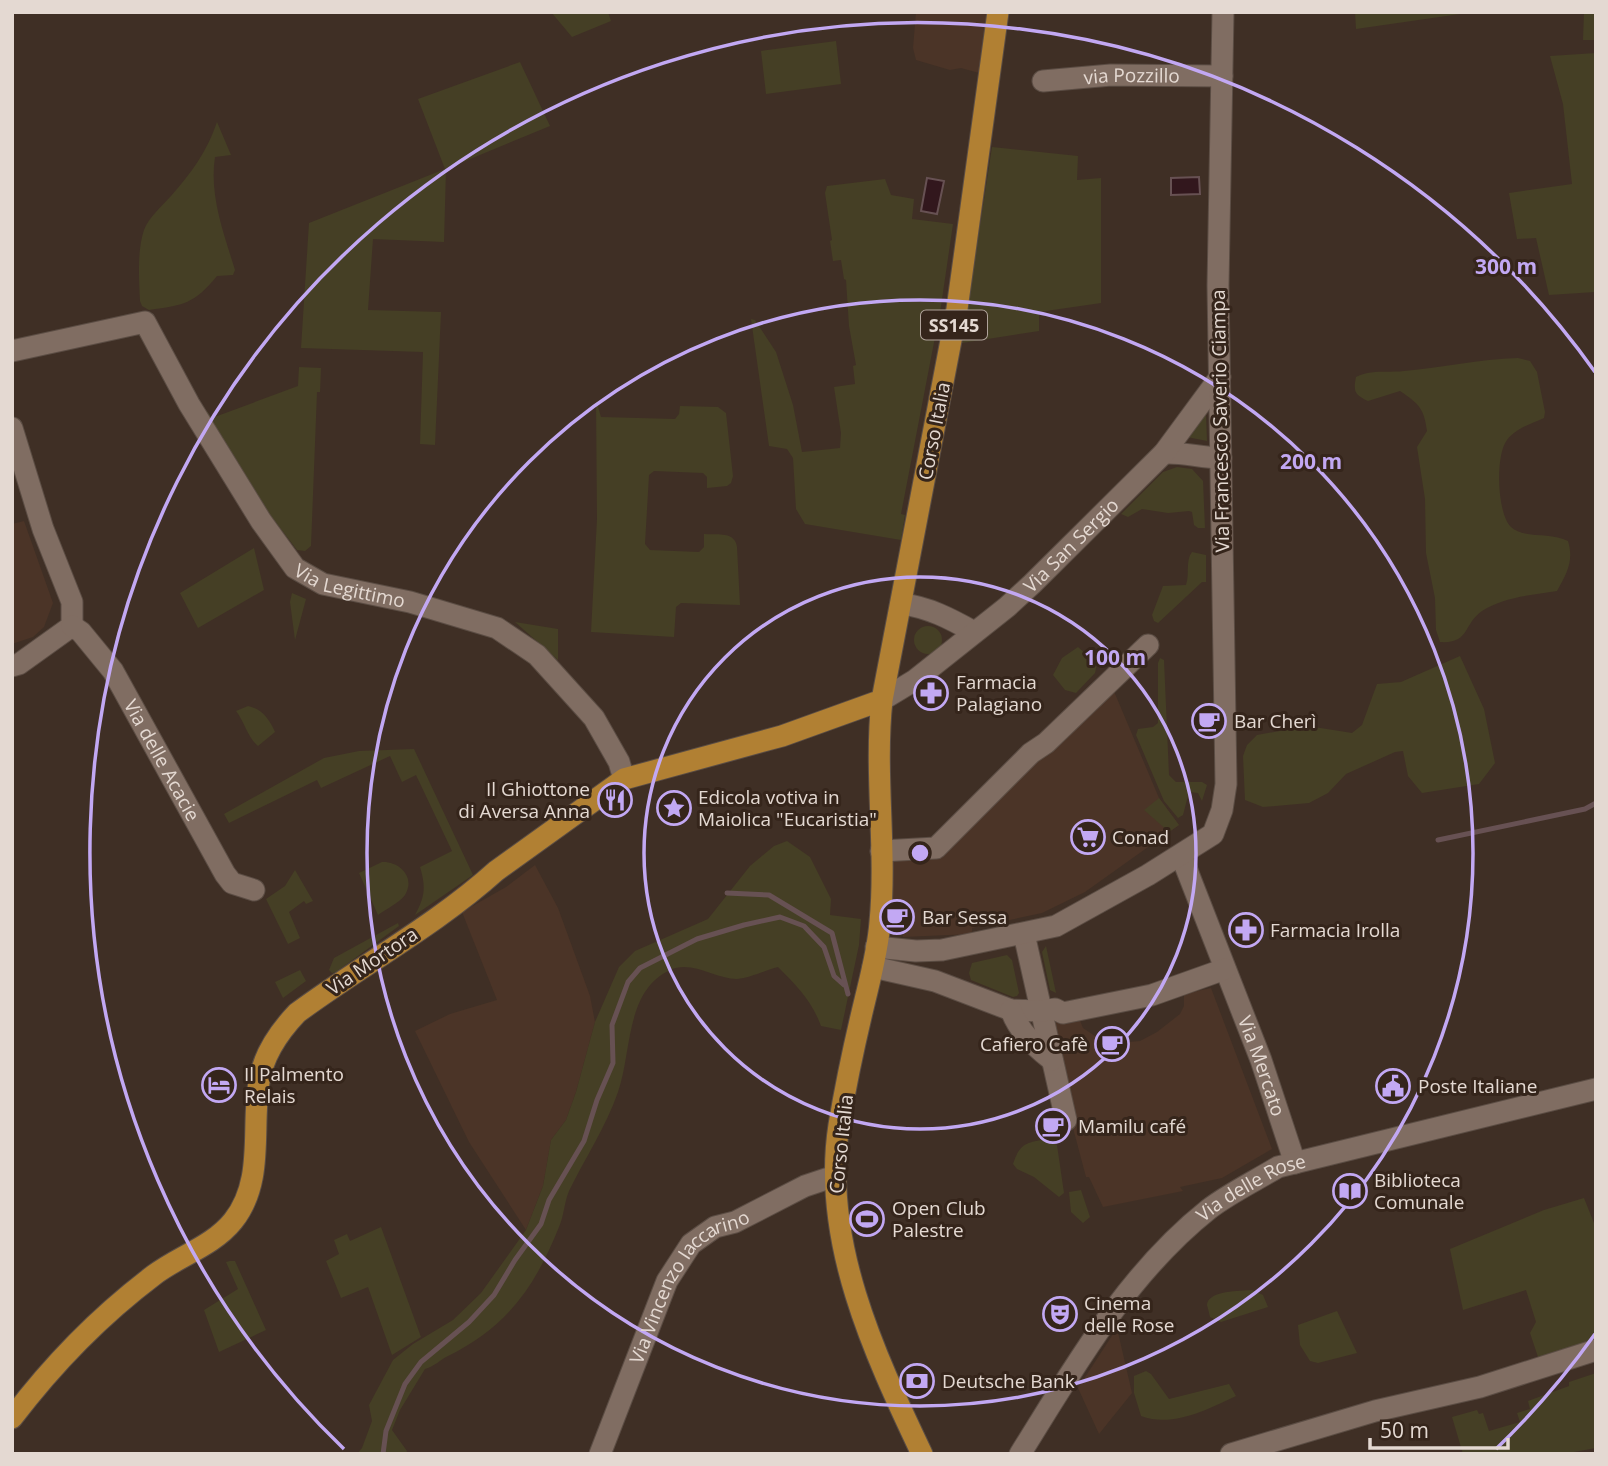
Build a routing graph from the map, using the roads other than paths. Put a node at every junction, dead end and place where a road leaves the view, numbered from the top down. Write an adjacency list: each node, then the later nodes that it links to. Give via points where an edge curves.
1 (998, 12): 10 (main road, Corso Italia / SS145, via 957,309)
2 (1223, 12): 3 (street, Via Francesco Saverio Ciampa)
3 (1222, 76): 4 (street, via Pozzillo, via 1111,75); 6 (street, Via Francesco Saverio Ciampa)
4 (1043, 81)
5 (12, 351): 16 (street, Via Legittimo, via 145,322 189,404 295,568 323,584 410,602 497,628 537,655 594,718 620,762)
6 (1220, 377): 8 (street, Via San Sergio); 9 (street, Via Francesco Saverio Ciampa)
7 (12, 428): 11 (street, via 43,529 72,602)
8 (1164, 453): 9 (street); 12 (street, Via San Sergio, via 1032,584)
9 (1221, 458): 18 (street, Via Francesco Saverio Ciampa, via 1226,784 1216,828)
10 (902, 604): 12 (street, via 918,606); 15 (main road, Corso Italia / SS145)
11 (72, 626): 14 (street); 19 (street, Via delle Acacie, via 113,671 225,874 232,883)
12 (974, 632): 15 (street, Via San Sergio, via 915,680)
13 (1148, 645): 17 (street, via 1031,752 936,848)
14 (12, 666)
15 (882, 700): 16 (main road, Via Mortora, via 782,736); 17 (main road, Corso Italia / SS145)
16 (624, 779): 32 (main road, Via Mortora, via 297,1013 280,1031 264,1062 258,1083 255,1160 242,1207 233,1221 124,1298)
17 (881, 850): 21 (main road, Corso Italia / SS145)
18 (1181, 855): 20 (street, via 1056,926); 23 (street, Via Mercato)
19 (254, 890)
20 (1024, 934): 22 (street); 25 (street)
21 (875, 957): 22 (street); 22 (street, via 916,951); 30 (main road, Corso Italia / SS145, via 839,1127)
22 (937, 966): 24 (street)
23 (1226, 969): 25 (street, via 1152,995 1063,1013); 29 (street, Via Mercato)
24 (1011, 1010): 25 (street); 26 (street, via 1016,1022)
25 (1042, 1011): 26 (street)
26 (1052, 1060): 28 (street)
27 (1596, 1089): 29 (street, Via delle Rose)
28 (1066, 1119)
29 (1295, 1163): 37 (street, Via delle Rose, via 1278,1167 1210,1208 1136,1279)
30 (835, 1176): 35 (street, Via Vincenzo Iaccarino, via 805,1186 734,1223 715,1227 691,1244 673,1269); 36 (main road, Corso Italia / SS145, via 836,1207 860,1306)
31 (1596, 1350): 38 (street, via 1480,1387 1375,1411)
32 (33, 1391): 33 (main road); 34 (main road)
33 (12, 1404)
34 (12, 1418)
35 (600, 1454)
36 (922, 1454)
37 (1020, 1454)
38 (1231, 1454)

